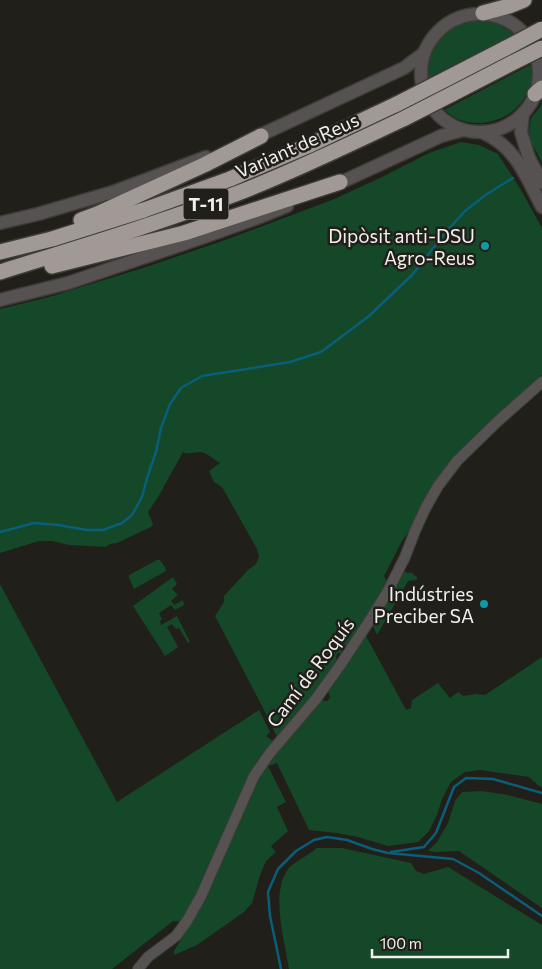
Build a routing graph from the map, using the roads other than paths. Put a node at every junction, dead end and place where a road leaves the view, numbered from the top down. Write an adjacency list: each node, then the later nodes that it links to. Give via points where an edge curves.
1 (524, 0): 2 (highway)
2 (484, 13): 5 (street, via 450,22 439,30); 6 (street, via 512,22 524,32 533,45 539,64)
3 (542, 29): 16 (highway, Variant de Reus / T-11, bridge, via 397,104 230,178 144,210)
4 (542, 48): 17 (highway, Variant de Reus / T-11, bridge, via 405,118 239,192 148,226)
5 (424, 53): 8 (street, via 421,74 425,95 440,116); 10 (street, via 404,68)
6 (539, 91): 7 (street)
7 (523, 113): 9 (street, via 504,127); 12 (street, via 520,132)
8 (463, 130): 9 (street); 11 (street, via 440,136)
9 (482, 132): 13 (street, via 497,139 513,154)
10 (261, 136): 14 (street, via 113,192); 15 (highway, via 204,166 97,214)
11 (340, 182): 18 (highway, via 184,233); 19 (street, via 204,237 68,283)
12 (542, 183)
13 (542, 207)
14 (0, 224)
15 (0, 248)
16 (0, 252)
17 (0, 272)
18 (0, 280)
19 (0, 300)
20 (542, 382): 21 (street, Camí de Roquís, via 457,461 438,486 401,566 370,620 321,692 254,776 187,921 176,936 148,957)
21 (138, 969)

